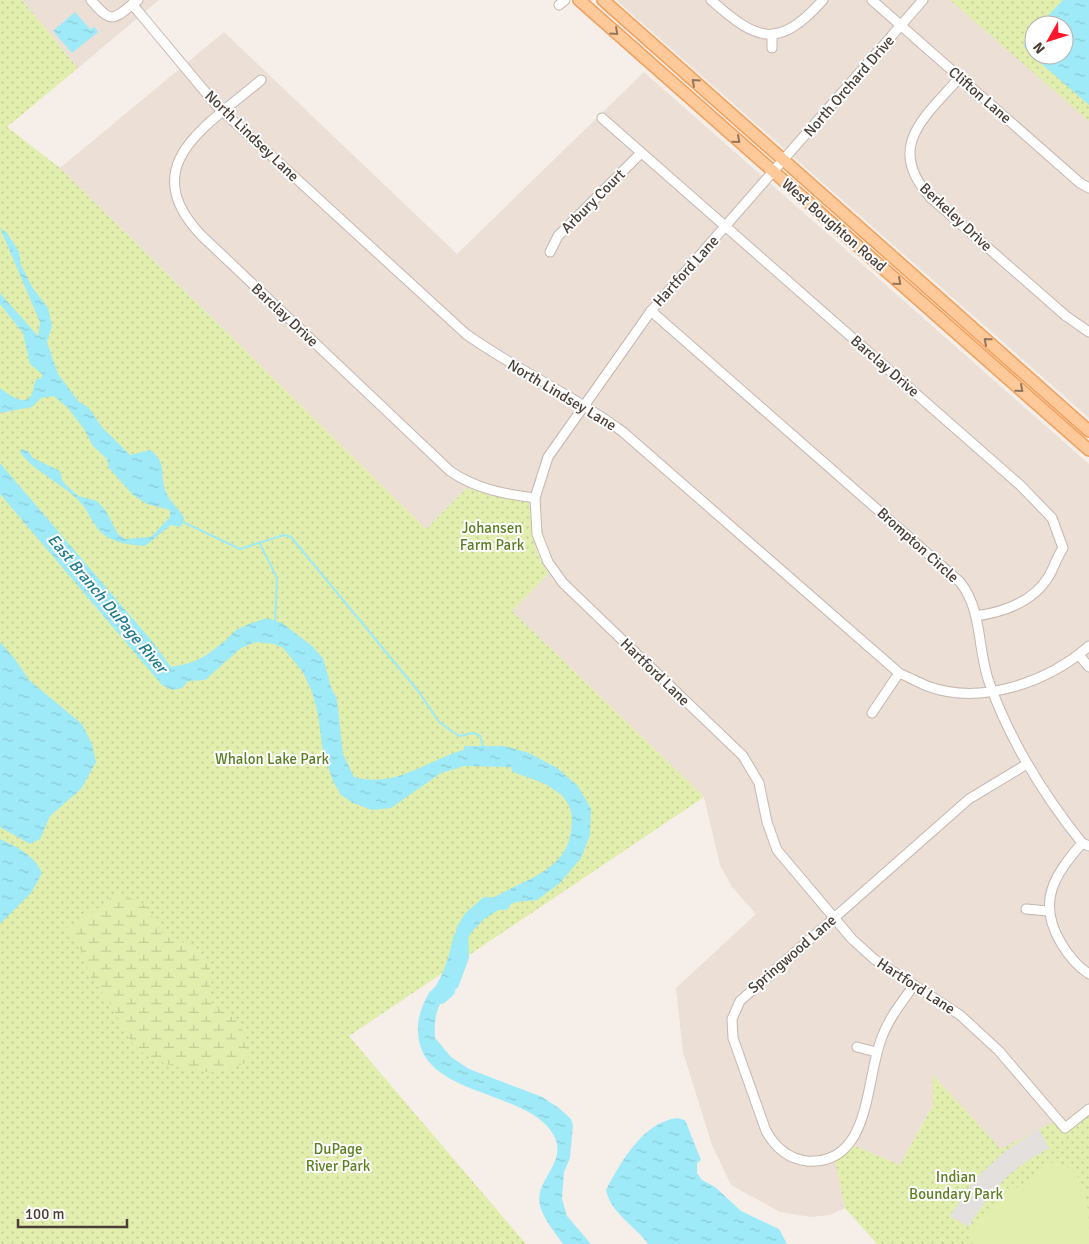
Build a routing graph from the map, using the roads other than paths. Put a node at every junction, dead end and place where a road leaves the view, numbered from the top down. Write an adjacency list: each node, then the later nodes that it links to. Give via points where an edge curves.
1 (91, 0): 8 (street, via 102,14 111,18)
2 (579, 0): 18 (main road, West Boughton Road, one-way to 18)
3 (603, 0): 17 (main road, West Boughton Road, one-way to 3)
4 (711, 0): 10 (street, via 735,21 759,34)
5 (823, 0): 10 (street, via 787,31)
6 (872, 0): 9 (street, Clifton Lane)
7 (923, 0): 9 (street, North Orchard Drive)
8 (135, 2): 14 (street, North Lindsey Lane, via 138,13)
9 (901, 26): 12 (street, Clifton Lane); 17 (street, North Orchard Drive)
10 (772, 36): 11 (street)
11 (772, 48)
12 (960, 77): 19 (street, Clifton Lane); 23 (street, Berkeley Drive, via 918,126 911,140 908,157 918,182 931,198 1066,316)
13 (261, 80): 14 (street, Barclay Drive)
14 (223, 112): 24 (street, North Lindsey Lane, via 466,334 491,352); 27 (street, Barclay Drive, via 186,146 175,168 176,199 189,223 450,471 490,491)
15 (602, 118): 16 (street, Barclay Drive)
16 (641, 153): 20 (street, Barclay Drive); 21 (street, Arbury Court, via 558,236)
17 (783, 162): 18 (street, North Orchard Drive); 25 (main road, West Boughton Road, one-way to 17)
18 (774, 172): 20 (street, Hartford Lane); 26 (main road, West Boughton Road, one-way to 26)
19 (1089, 188)
20 (726, 226): 22 (street, Hartford Lane); 28 (street, Barclay Drive, via 1020,485 1052,518 1064,548 1044,583 1008,609)
21 (550, 252)
22 (651, 311): 24 (street, Hartford Lane); 28 (street, Brompton Circle, via 949,572 968,593)
23 (1089, 332)
24 (586, 406): 27 (street, Hartford Lane, via 548,457); 32 (street, North Lindsey Lane, via 635,442)
25 (1089, 431)
26 (1089, 450)
27 (535, 498): 39 (street, Hartford Lane, via 537,534 541,549 555,574 743,756 759,783 766,822 777,850)
28 (976, 616): 33 (street, Brompton Circle, via 983,660)
29 (1089, 646): 30 (street, North Lindsey Lane)
30 (1079, 655): 31 (street); 33 (street, North Lindsey Lane, via 1040,679)
31 (1089, 667)
32 (899, 673): 33 (street, North Lindsey Lane, via 928,687); 34 (street)
33 (993, 691): 35 (street, Brompton Circle)
34 (872, 713)
35 (1027, 764): 36 (street, Brompton Circle, via 1052,806); 39 (street, Springwood Lane, via 968,799)
36 (1086, 844): 38 (street, via 1057,874)
37 (1026, 909): 38 (street)
38 (1048, 911): 40 (street, via 1064,948 1078,967)
39 (834, 918): 41 (street, Hartford Lane, via 862,950); 43 (street, Springwood Lane, via 747,993 732,1019 739,1058 766,1131 778,1148 795,1159 814,1161 832,1158 847,1147 860,1125)
40 (1089, 974)
41 (914, 985): 43 (street, Springwood Lane, via 889,1021); 44 (street, Hartford Lane, via 960,1015 999,1051 1065,1128)
42 (857, 1046): 43 (street)
43 (876, 1052)
44 (1089, 1109)

